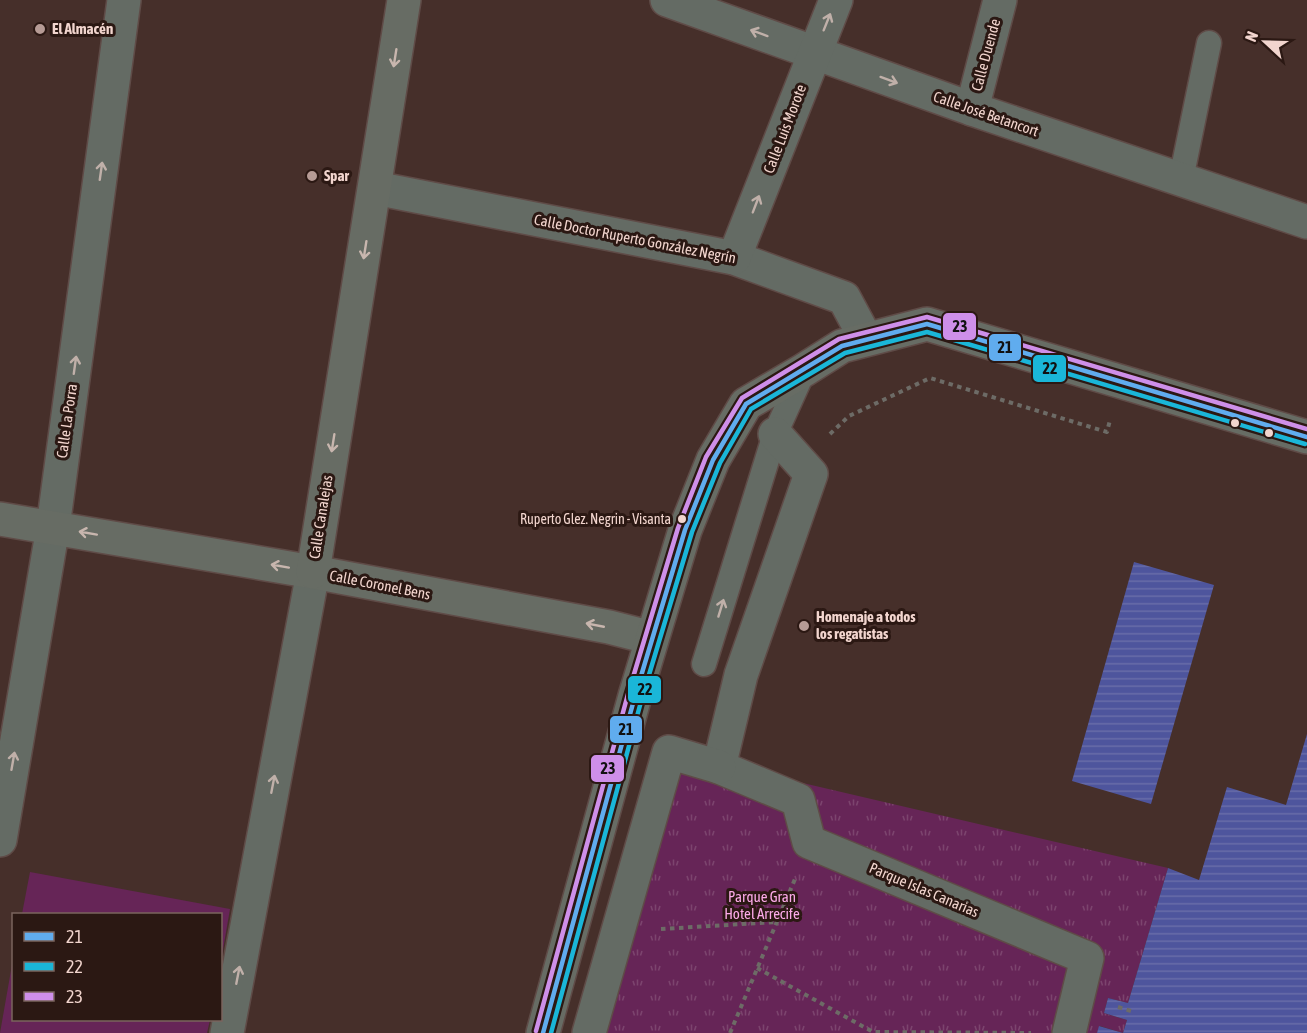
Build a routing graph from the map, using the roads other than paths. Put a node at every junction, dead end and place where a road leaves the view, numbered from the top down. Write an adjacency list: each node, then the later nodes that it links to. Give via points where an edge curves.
1 (124, 0): 18 (street, Calle La Porra, one-way to 1)
2 (404, 0): 10 (street, Calle Canalejas, one-way to 10)
3 (667, 0): 7 (street, Calle José Betancort, one-way to 3)
4 (836, 0): 7 (street, Calle Luis Morote, one-way to 4)
5 (1000, 0): 8 (street, Calle Duende)
6 (1209, 43): 9 (lane)
7 (814, 52): 8 (street, Calle José Betancort, one-way to 8); 12 (street, Calle Luis Morote, one-way to 7)
8 (972, 110): 9 (street, Calle José Betancort)
9 (1181, 179): 11 (street, Calle José Betancort)
10 (375, 188): 12 (street, Calle Doctor Ruperto González Negrín); 19 (street, Calle Canalejas, one-way to 19)
11 (1307, 222)
12 (734, 258): 13 (street, Calle Doctor Ruperto González Negrín, via 844,298)
13 (866, 339): 14 (street, via 842,346); 16 (street, via 927,324)
14 (814, 364): 15 (lane); 20 (street, via 746,404 713,460 685,530)
15 (775, 434): 21 (lane, one-way to 15); 22 (street, via 811,474 741,675)
16 (1307, 437)
17 (0, 519): 18 (street, Calle Coronel Bens)
18 (53, 527): 19 (street, Calle Coronel Bens, one-way to 18); 23 (street, Calle La Porra, one-way to 18)
19 (313, 572): 20 (street, Calle Coronel Bens, one-way to 19); 24 (street, Calle Canalejas, one-way to 19)
20 (652, 638): 25 (street)
21 (704, 664)
22 (719, 767): 26 (street, via 669,752); 27 (street, Parque Islas Canarias, via 798,800 809,842 1087,958)
23 (0, 840)
24 (227, 1033)
25 (543, 1033)
26 (589, 1033)
27 (1069, 1033)

